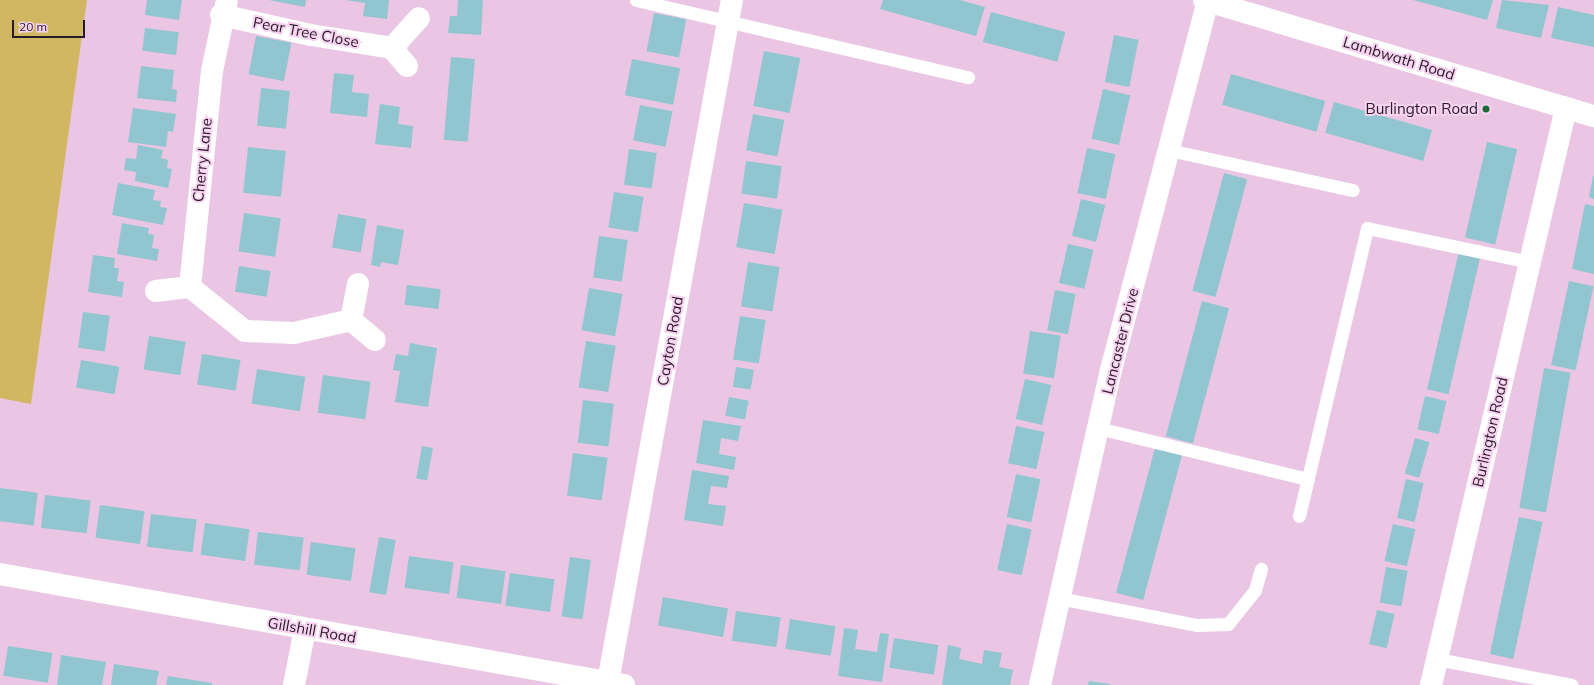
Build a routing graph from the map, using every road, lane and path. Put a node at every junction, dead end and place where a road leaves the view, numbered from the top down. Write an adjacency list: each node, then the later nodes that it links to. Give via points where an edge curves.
1 (636, 0): 6 (lane)
2 (732, 0): 6 (street, Cayton Road)
3 (1207, 0): 10 (street, Lambwath Road); 12 (street, Lancaster Drive)
4 (224, 7): 7 (street, Pear Tree Close, via 311,35); 16 (street, Cherry Lane, via 200,164)
5 (418, 18): 7 (street)
6 (728, 21): 9 (lane); 28 (street, Cayton Road)
7 (392, 48): 8 (street)
8 (407, 66)
9 (968, 77)
10 (1566, 108): 11 (street, Lambwath Road); 14 (street, Burlington Road)
11 (1594, 116)
12 (1169, 150): 13 (lane); 20 (street, Lancaster Drive)
13 (1353, 190)
14 (1530, 262): 21 (lane, via 1367,228); 27 (street, Burlington Road)
15 (358, 284): 18 (street)
16 (190, 287): 17 (street); 18 (street, via 245,331 294,333)
17 (156, 291)
18 (351, 320): 19 (street)
19 (375, 340)
20 (1098, 428): 21 (lane); 25 (street, Lancaster Drive)
21 (1308, 479): 22 (lane)
22 (1299, 516)
23 (1261, 569): 25 (lane, via 1255,590 1228,624 1196,625)
24 (0, 574): 26 (street, Gillshill Road)
25 (1059, 598): 30 (street, Lancaster Drive)
26 (305, 629): 28 (street, Gillshill Road); 29 (street)
27 (1437, 659): 31 (street, Burlington Road); 32 (lane)
28 (616, 684)
29 (294, 685)
30 (1040, 685)
31 (1431, 685)
32 (1572, 685)

